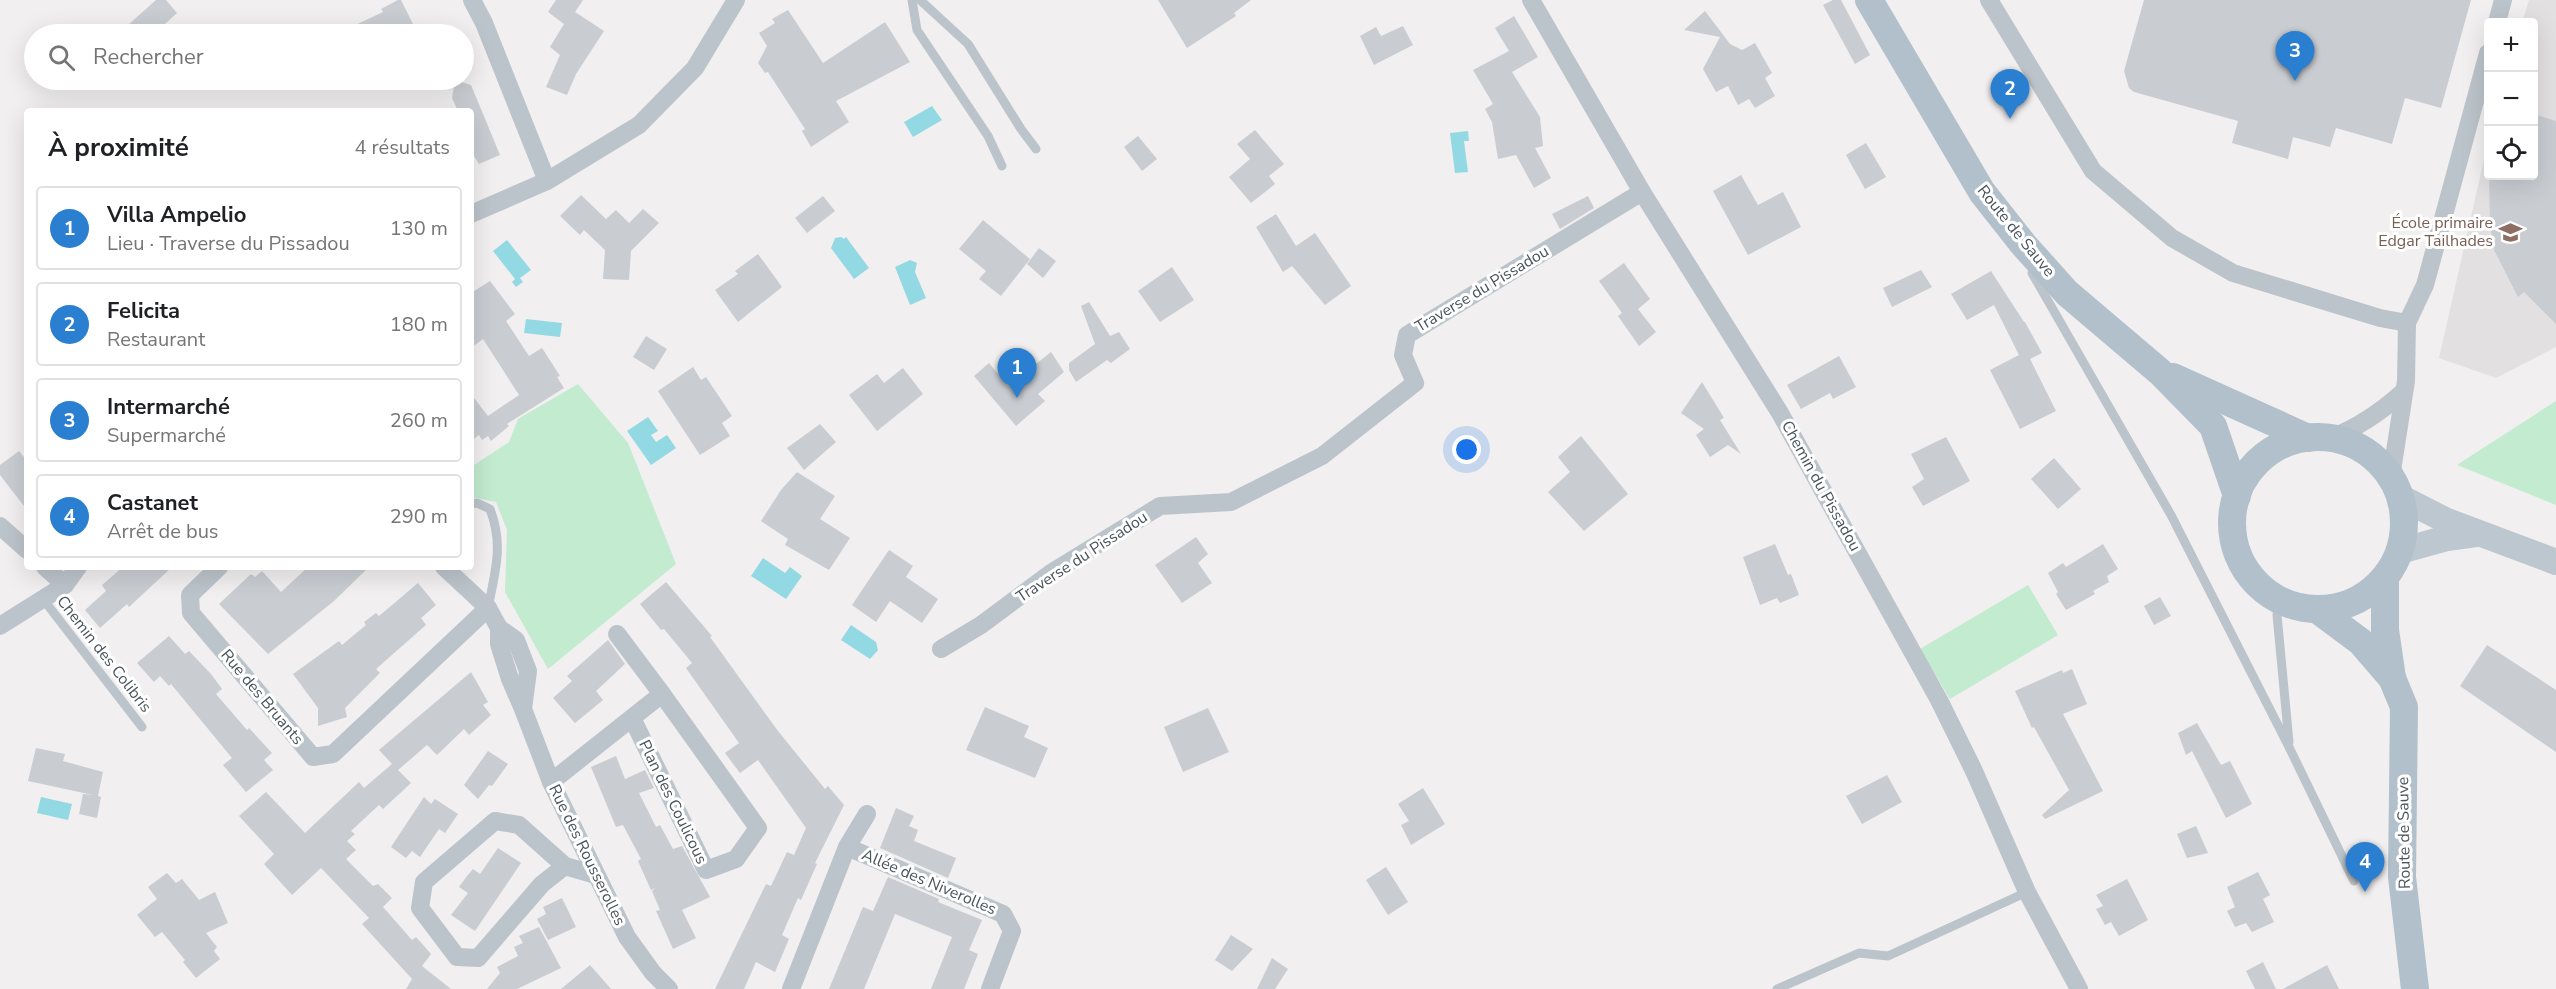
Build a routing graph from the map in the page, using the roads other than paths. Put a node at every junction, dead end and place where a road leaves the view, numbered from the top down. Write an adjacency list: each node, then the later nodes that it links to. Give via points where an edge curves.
1 (472, 0): 13 (street)
2 (736, 0): 13 (street, via 695,68 639,125)
3 (912, 0): 12 (lane, via 917,30 988,136)
4 (920, 0): 11 (lane, via 968,44)
5 (1531, 0): 14 (street, Chemin du Pissadou)
6 (1869, 0): 18 (main road, Route de Sauve, via 1989,201 2067,293)
7 (1989, 0): 17 (street, via 2093,171 2172,238 2233,273)
8 (2503, 0): 9 (street)
9 (2498, 18)
10 (2484, 68): 17 (street, via 2426,285)
11 (1036, 149)
12 (1002, 166)
13 (547, 181): 15 (street)
14 (1642, 192): 41 (street, Traverse du Pissadou, via 1407,334 1403,355 1414,383 1322,456 1231,502 1160,506 1051,573); 53 (street, Chemin du Pissadou, via 1780,413 1939,700)
15 (474, 213)
16 (2032, 273): 46 (lane, via 2171,515)
17 (2407, 323): 19 (street)
18 (2160, 372): 20 (main road, Route de Sauve); 22 (main road, Route de Sauve, via 2213,426)
19 (2403, 392): 20 (street, via 2355,429); 21 (street)
20 (2319, 438): 21 (main road, via 2355,445 2375,458); 22 (main road, via 2285,444 2264,456 2247,474)
21 (2396, 487): 25 (street, via 2447,521); 27 (main road, via 2405,524)
22 (2237, 496): 36 (main road, via 2232,523 2236,549 2248,573 2267,593)
23 (474, 504): 37 (lane, via 490,509 497,527 499,549)
24 (0, 526): 26 (street)
25 (2477, 534): 27 (street); 28 (street)
26 (24, 547)
27 (2400, 551): 33 (main road)
28 (2556, 562)
29 (48, 570): 34 (street)
30 (76, 570): 34 (street)
31 (216, 570): 37 (street, Rue des Bruants, via 190,595 191,613 313,758 333,754)
32 (447, 570): 37 (street, Rue des Rousserolles)
33 (2385, 578): 38 (main road, via 2351,603); 42 (main road, Route de Sauve, via 2385,630)
34 (65, 585): 35 (street)
35 (43, 599): 39 (street); 45 (lane, Chemin des Colibris)
36 (2280, 600): 38 (main road); 46 (lane, via 2277,615)
37 (488, 608): 47 (street, Rue des Rousserolles, via 499,628 516,640 528,671 524,709)
38 (2318, 610): 42 (main road, Route de Sauve, via 2361,642)
39 (0, 626)
40 (617, 634): 43 (street, Plan des Coulicous)
41 (941, 649)
42 (2392, 678): 60 (main road, Route de Sauve, via 2404,707 2402,877)
43 (662, 694): 44 (street, Plan des Coulicous); 44 (street, Plan des Coulicous, via 758,828 736,859 706,870)
44 (632, 718): 47 (street, Plan des Coulicous)
45 (142, 727)
46 (2289, 747): 52 (lane)
47 (551, 782): 51 (street, Rue des Rousserolles)
48 (867, 814): 49 (street)
49 (848, 847): 56 (street); 57 (street, Allée des Niverolles, via 1003,914 1012,932)
50 (565, 866): 50 (street, via 519,825 495,821 424,882 420,908 457,957 478,958 542,884); 51 (street)
51 (596, 875): 54 (street, Rue des Rousserolles)
52 (2354, 881)
53 (2027, 892): 58 (lane, via 1888,956 1859,953); 59 (street, Chemin du Pissadou)
54 (650, 981): 55 (street, Rue des Rousserolles)
55 (669, 989)
56 (791, 989)
57 (990, 989)
58 (1777, 989)
59 (2079, 989)
60 (2415, 989)

